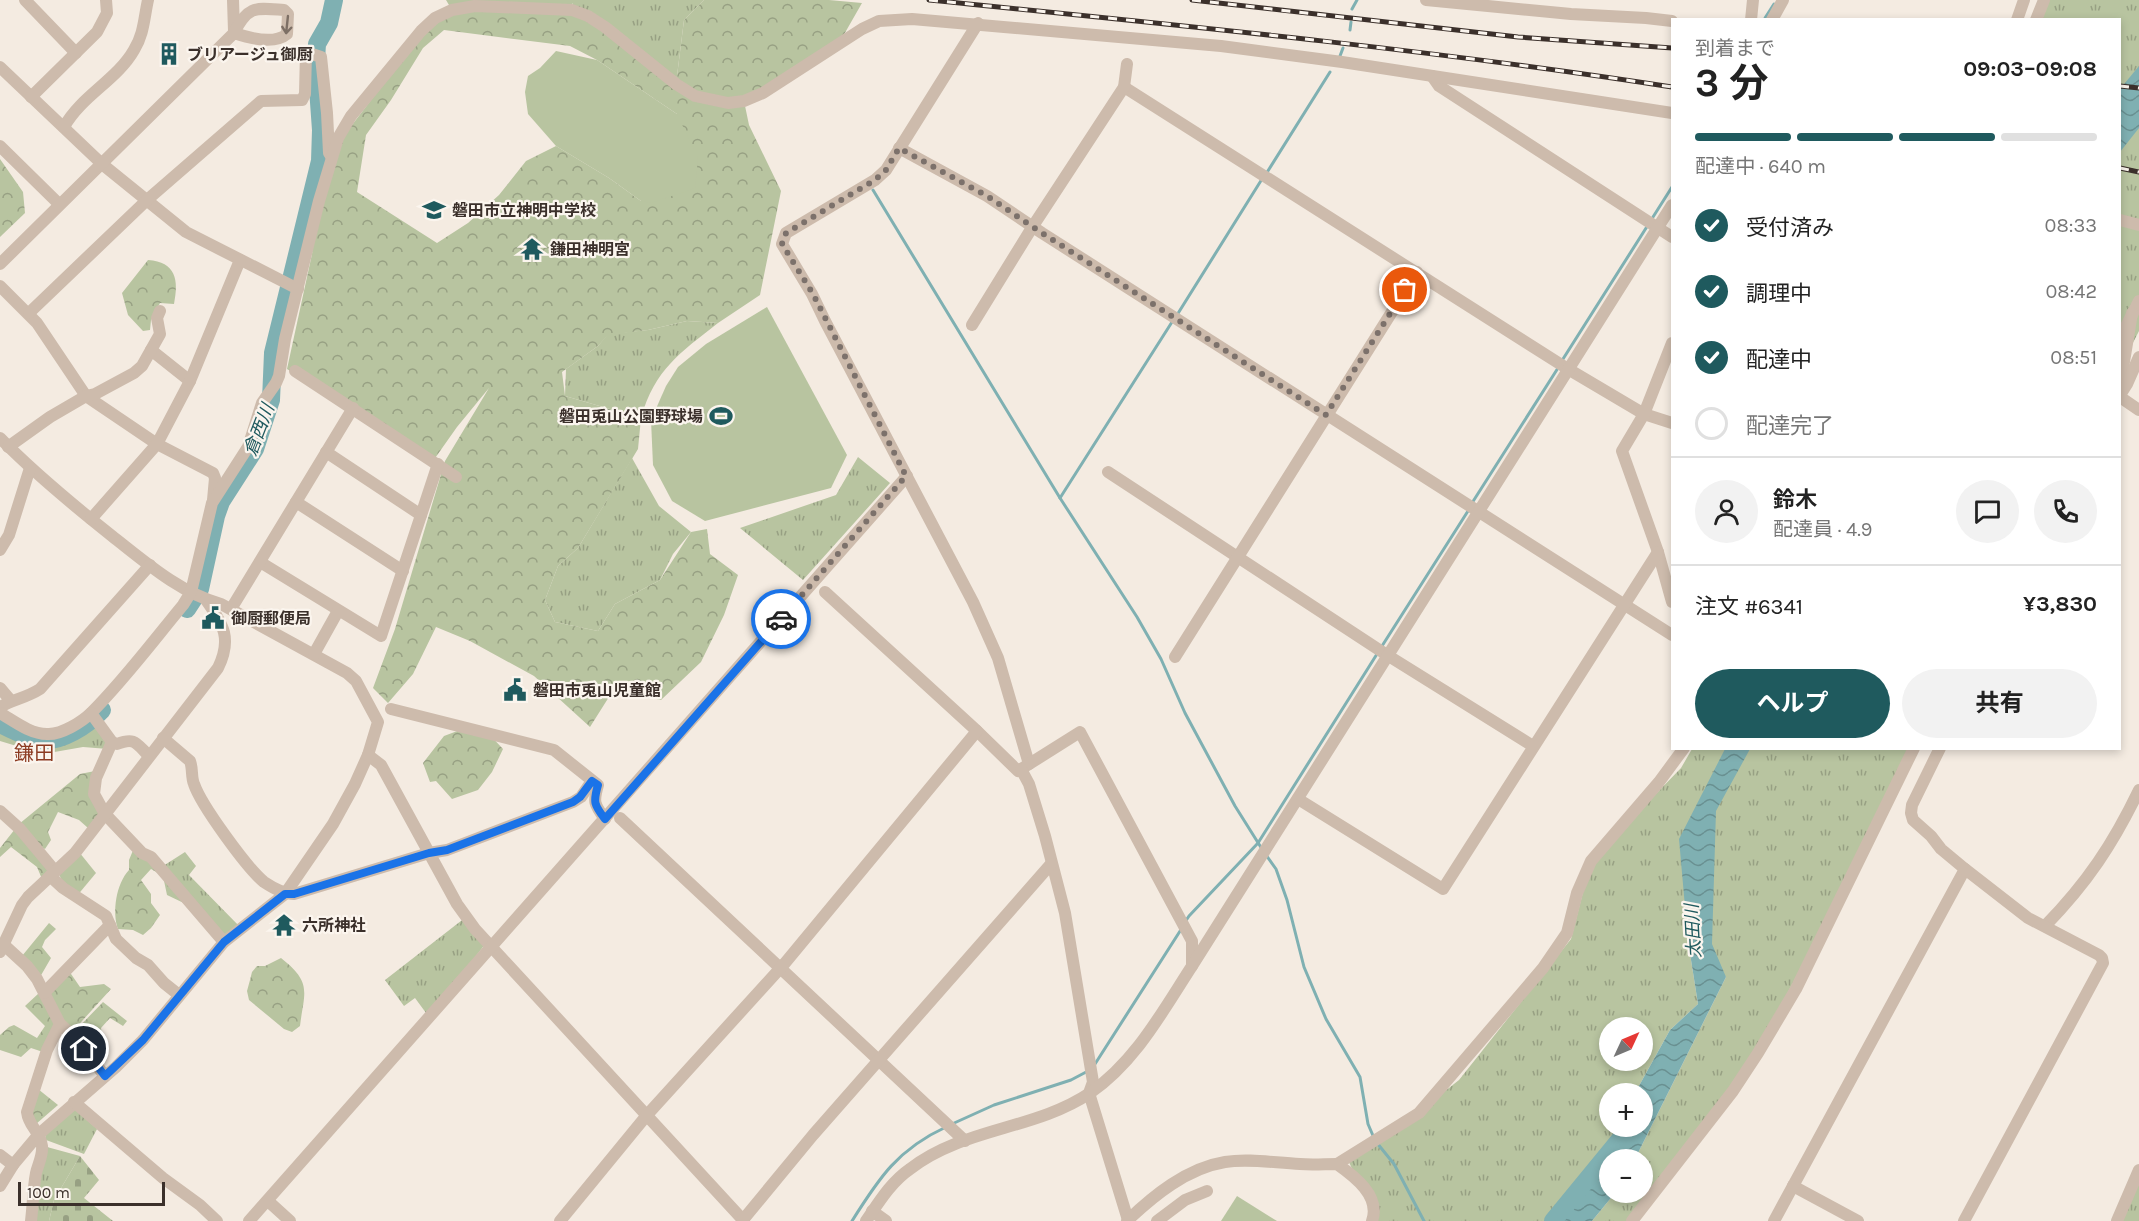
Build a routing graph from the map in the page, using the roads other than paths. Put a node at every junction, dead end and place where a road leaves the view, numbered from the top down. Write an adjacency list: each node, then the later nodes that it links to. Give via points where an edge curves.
1 (25, 0): 19 (street)
2 (106, 0): 19 (street, via 107,13 97,32)
3 (147, 0): 26 (street, via 144,29 134,50)
4 (233, 0): 18 (street)
5 (244, 0): 11 (street)
6 (1426, 0): 16 (street)
7 (1753, 0): 12 (street)
8 (1783, 0): 13 (street)
9 (2024, 0): 14 (street)
10 (2044, 0): 15 (street)
11 (254, 9): 18 (street); 18 (street, one-way to 18, via 284,10 288,14 287,34 282,39)
12 (1751, 18)
13 (1773, 18)
14 (2018, 18)
15 (2037, 18)
16 (1671, 21)
17 (978, 23): 22 (street, via 1221,46); 28 (street); 29 (street, via 912,18 879,21 763,93 728,103 695,96 604,27 572,10 475,6 452,10 421,31 351,116)
18 (234, 33): 30 (street)
19 (76, 53): 24 (street)
20 (1127, 64): 23 (street)
21 (0, 67): 24 (street)
22 (1432, 76): 25 (street); 37 (street, via 1439,86)
23 (1124, 87): 36 (street); 41 (street)
24 (31, 97): 26 (street)
25 (1671, 113)
26 (64, 127): 30 (street)
27 (0, 146): 32 (street)
28 (899, 148): 36 (street); 71 (street, via 875,180 786,233 782,244 813,294)
29 (332, 156): 31 (street, via 321,57 306,52 302,100 261,101); 43 (street)
30 (102, 164): 31 (street); 32 (street)
31 (147, 200): 39 (street, via 186,232); 46 (street)
32 (59, 204): 40 (street)
33 (1671, 207): 37 (street)
34 (2121, 220): 35 (street)
35 (2139, 225)
36 (1033, 226): 48 (street); 63 (street)
37 (1659, 227): 38 (street); 53 (street)
38 (1671, 236)
39 (240, 260): 43 (street); 56 (street)
40 (0, 264)
41 (1416, 272): 53 (street); 63 (street)
42 (0, 286): 46 (street)
43 (298, 289): 74 (street, via 276,383 262,403 248,447)
44 (2139, 301): 47 (street)
45 (160, 311): 51 (street, via 160,334)
46 (29, 313): 58 (street)
47 (2132, 313): 49 (street); 55 (street)
48 (972, 325)
49 (2121, 336)
50 (1671, 346): 62 (street)
51 (151, 350): 56 (street); 58 (street, via 134,373)
52 (2139, 357): 57 (street)
53 (1568, 369): 62 (street); 75 (street)
54 (296, 371): 60 (street)
55 (2121, 380)
56 (190, 381): 66 (street)
57 (2121, 394)
58 (86, 396): 65 (street); 66 (street)
59 (2121, 397): 61 (street)
60 (353, 408): 67 (street); 68 (street)
61 (2139, 410)
62 (1644, 414): 64 (street); 79 (street, via 1622,451)
63 (1326, 415): 75 (street); 80 (street)
64 (1671, 423)
65 (4, 442): 69 (street)
66 (157, 444): 74 (street, via 213,473); 77 (street)
67 (326, 452): 73 (street); 76 (street)
68 (438, 464): 72 (street); 76 (street)
69 (30, 468): 77 (street); 78 (street, via 9,535)
70 (1108, 472): 80 (street)
71 (906, 476): 109 (street, via 974,602 998,658); 116 (street)
72 (456, 477)
73 (296, 502): 81 (street); 83 (street)
74 (212, 503): 84 (street)
75 (1479, 511): 88 (street); 93 (street)
76 (421, 515): 83 (street)
77 (91, 519): 82 (street)
78 (0, 550)
79 (1658, 552): 86 (street); 88 (street)
80 (1237, 556): 93 (street); 94 (street)
81 (260, 562): 89 (street); 90 (street)
82 (150, 565): 84 (street); 96 (street, via 40,689)
83 (403, 571): 90 (street, via 381,636)
84 (191, 592): 87 (street); 99 (street)
85 (825, 592): 100 (street)
86 (1671, 598)
87 (206, 600): 89 (street); 101 (street, via 219,618 226,638 224,656)
88 (1624, 604): 91 (street); 103 (street)
89 (231, 609): 92 (street)
90 (338, 611): 92 (street)
91 (1671, 634)
92 (314, 654): 107 (street, via 356,681 378,722)
93 (1387, 655): 103 (street); 112 (street)
94 (1175, 657)
95 (0, 688): 96 (street)
96 (6, 704)
97 (391, 709): 110 (street, via 554,750)
98 (0, 713): 99 (street, via 30,730 46,734 60,732)
99 (91, 713): 102 (street)
100 (977, 731): 109 (street, via 1018,771); 128 (street)
101 (163, 738): 108 (street); 121 (street, via 190,761 194,785 204,806 231,842 258,876)
102 (112, 742): 108 (street, via 134,741); 114 (street, via 96,778 94,794)
103 (1533, 746): 112 (street, via 1443,889)
104 (1683, 750): 140 (street, via 1591,861 1577,893 1567,933 1543,968 1419,1113)
105 (1913, 750): 148 (street, via 1778,1022 1733,1090)
106 (1939, 750): 119 (street, via 1911,813 1913,820)
107 (368, 755): 117 (street, via 381,765); 121 (street, via 333,824)
108 (149, 756): 114 (street)
109 (1025, 766): 118 (street); 127 (street, via 1080,732 1192,941)
110 (592, 781): 116 (street, via 598,785 595,806); 117 (street, via 573,802 447,850)
111 (2139, 790): 123 (street, via 2094,870)
112 (1298, 799): 127 (street)
113 (0, 811): 120 (street, via 20,829)
114 (105, 814): 120 (street, via 75,853); 124 (street, via 142,853 151,857)
115 (620, 818): 128 (street)
116 (605, 819): 125 (street)
117 (429, 853): 121 (street); 125 (street, via 457,904)
118 (1051, 864): 132 (street); 134 (street, via 1077,978 1093,1082)
119 (1965, 869): 123 (street, via 2004,901); 144 (street)
120 (52, 874): 122 (street, via 63,888 106,916); 126 (street, via 21,905)
121 (285, 894): 124 (street)
122 (110, 925): 129 (street); 130 (street, via 116,939)
123 (2045, 926): 161 (street, via 2099,955 2103,963)
124 (224, 942): 130 (street)
125 (491, 947): 136 (street); 146 (street)
126 (2, 948): 129 (street, via 27,966)
127 (1192, 966): 134 (street, via 1134,1053)
128 (780, 968): 132 (street); 136 (street)
129 (44, 993): 131 (street)
130 (179, 995): 133 (street, via 143,1040)
131 (60, 1024): 133 (street); 137 (street, via 47,1050 27,1112 28,1121)
132 (880, 1060): 138 (street); 154 (street)
133 (105, 1076): 135 (street)
134 (1089, 1093): 138 (street, via 1051,1113); 156 (street)
135 (74, 1102): 137 (street); 150 (street)
136 (647, 1115): 153 (street); 154 (street)
137 (39, 1134): 141 (street); 149 (street, via 41,1157)
138 (965, 1141): 147 (street, via 940,1150 908,1170)
139 (0, 1155): 141 (street)
140 (1337, 1164): 156 (street, via 1225,1162 1199,1170 1168,1187); 158 (street, via 1364,1186 1372,1203)
141 (13, 1165): 143 (street)
142 (2139, 1170): 162 (street)
143 (0, 1185)
144 (1793, 1186): 159 (street); 160 (street)
145 (1207, 1191): 157 (street, via 1185,1200)
146 (267, 1201): 151 (street); 152 (street)
147 (869, 1216): 155 (street)
148 (1635, 1219)
149 (31, 1221)
150 (217, 1221)
151 (249, 1221)
152 (290, 1221)
153 (560, 1221)
154 (743, 1221)
155 (886, 1221)
156 (1127, 1221)
157 (1158, 1221)
158 (1372, 1221)
159 (1774, 1221)
160 (1858, 1221)
161 (1964, 1221)
162 (2117, 1221)

